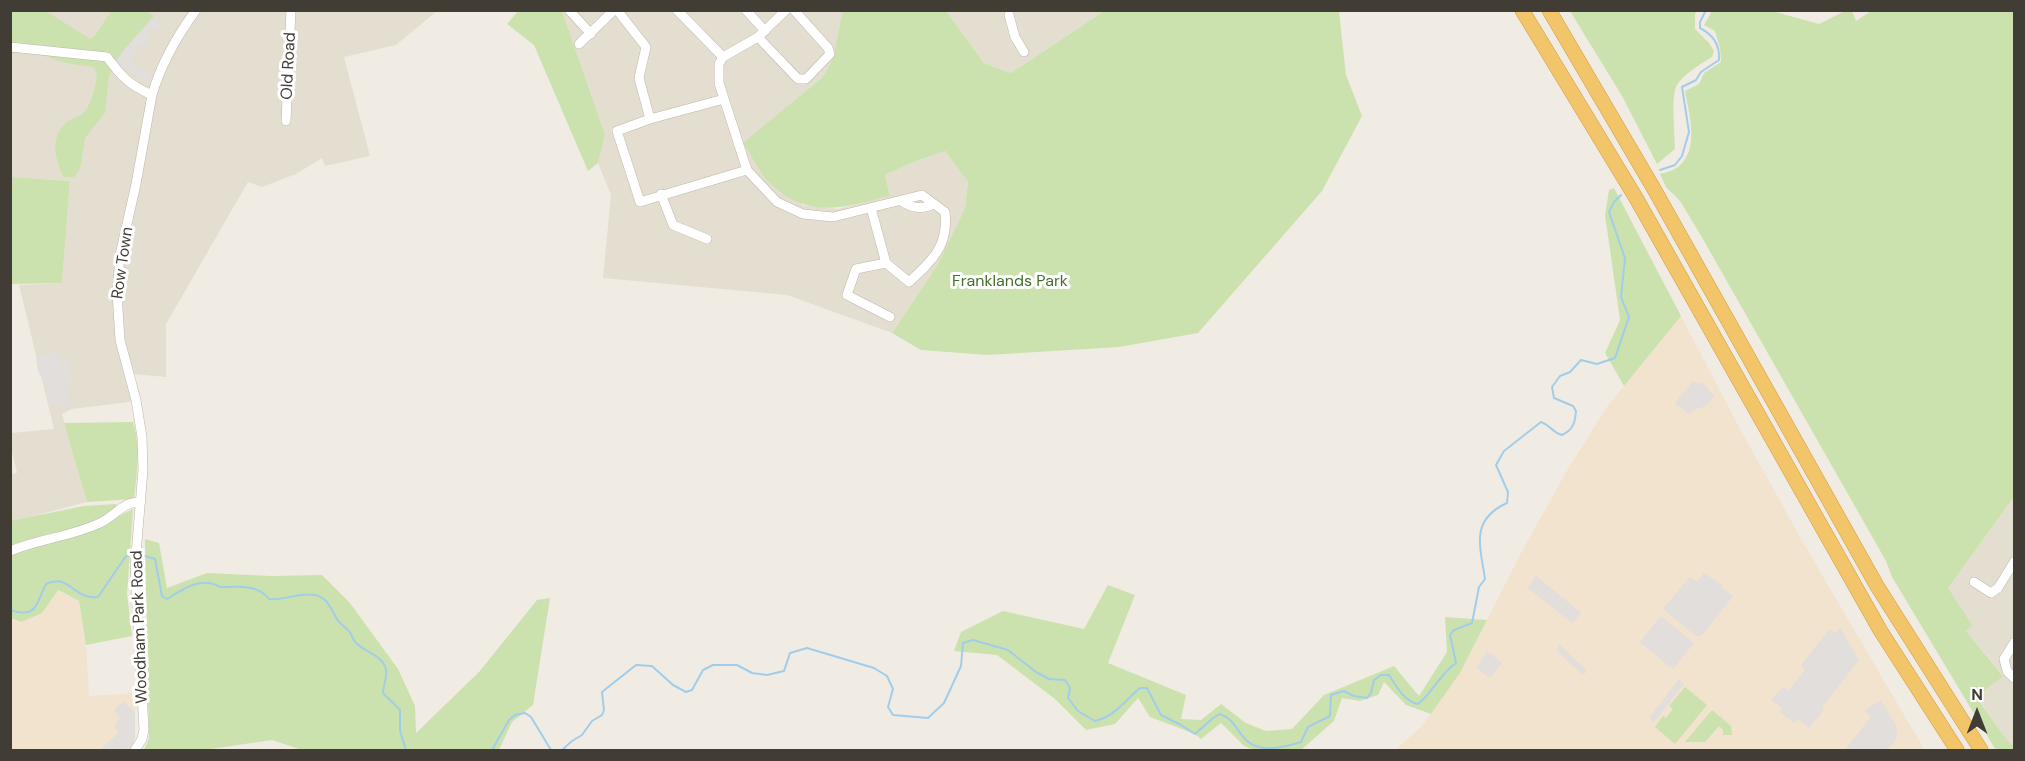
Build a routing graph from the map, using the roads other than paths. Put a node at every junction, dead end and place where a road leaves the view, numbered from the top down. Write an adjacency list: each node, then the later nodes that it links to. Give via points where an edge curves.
1 (196, 10): 18 (street, Row Town, via 159,71)
2 (291, 10): 21 (street, Old Road)
3 (569, 10): 12 (street)
4 (615, 10): 12 (street); 20 (street, via 646,47 639,78)
5 (677, 10): 17 (street)
6 (746, 10): 13 (street)
7 (786, 10): 13 (street)
8 (794, 10): 13 (street, via 830,54 806,79 798,79)
9 (1522, 10): 35 (highway, via 1627,182 1880,630)
10 (1549, 10): 36 (highway, via 1877,586)
11 (1010, 12): 16 (street)
12 (591, 34): 14 (street)
13 (762, 34): 17 (street)
14 (579, 44)
15 (10, 47): 18 (street, via 107,57 126,81)
16 (1024, 52)
17 (723, 57): 19 (street, via 718,64)
18 (152, 95): 28 (street, Row Town, via 117,281 120,340 142,437)
19 (724, 99): 20 (street); 22 (street)
20 (650, 119): 23 (street, via 617,131 640,202)
21 (286, 121)
22 (747, 170): 23 (street); 24 (street, via 777,202 803,214 833,217)
23 (661, 194): 25 (street, via 673,225)
24 (871, 208): 26 (street); 26 (street, via 922,195 945,212 947,230 936,257 909,282)
25 (707, 239)
26 (886, 263): 27 (street, via 856,269 847,295)
27 (890, 317)
28 (141, 502): 29 (street, via 124,505 87,529); 34 (street, Woodham Park Road, via 135,566 144,718 142,739)
29 (10, 551)
30 (2014, 563): 31 (street, via 1991,593)
31 (1974, 582)
32 (2014, 643): 33 (street, via 2004,659)
33 (2014, 678)
34 (135, 750)
35 (1957, 750)
36 (1981, 750)

